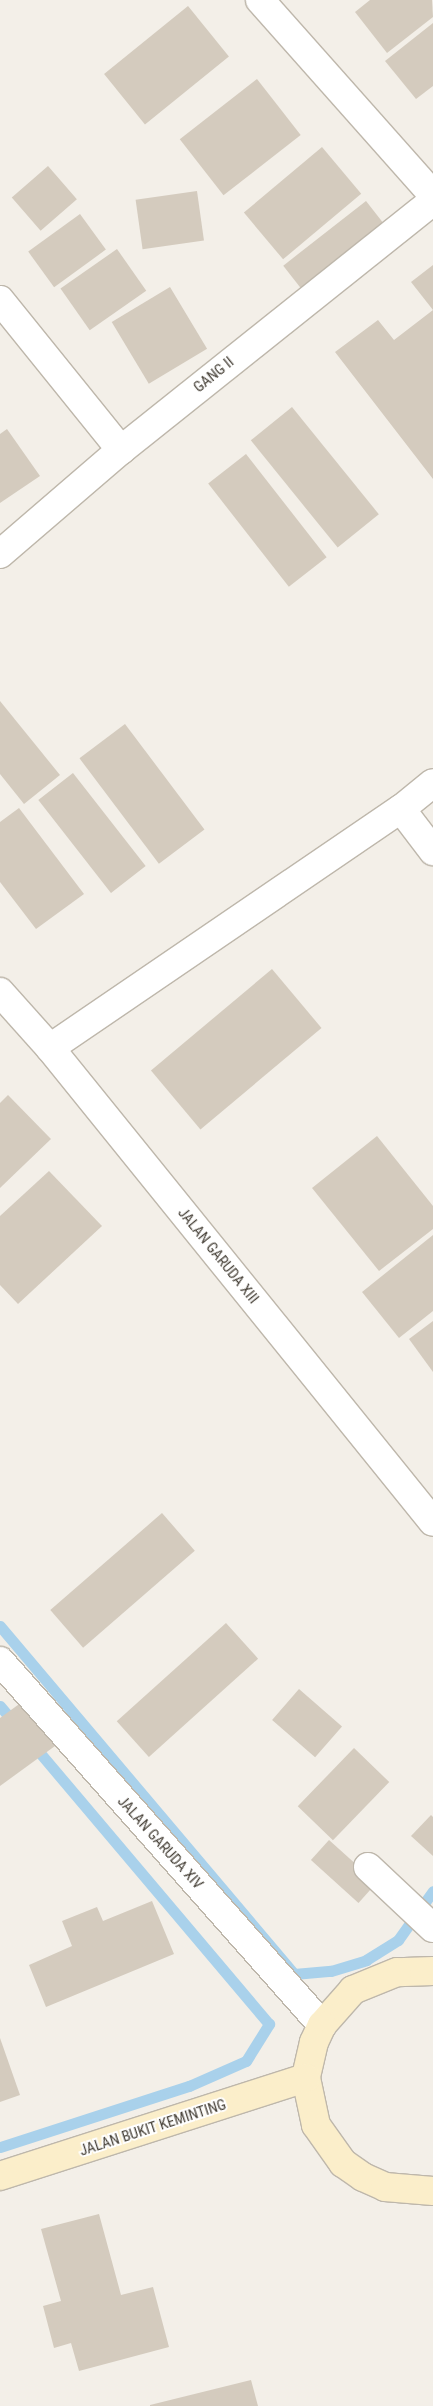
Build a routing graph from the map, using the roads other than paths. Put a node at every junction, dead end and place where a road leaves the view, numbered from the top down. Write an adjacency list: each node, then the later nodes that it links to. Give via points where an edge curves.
1 (275, 5): 2 (street)
2 (433, 195)
3 (433, 201): 5 (street, GANG II)
4 (5, 317): 5 (street)
5 (121, 450): 6 (street, GANG II)
6 (0, 554)
7 (433, 783): 8 (street)
8 (401, 809): 9 (street); 11 (street)
9 (433, 851)
10 (0, 992): 11 (street, JALAN GARUDA XIII)
11 (50, 1048): 12 (street, JALAN GARUDA XIII)
12 (433, 1522)
13 (0, 1661): 17 (street, JALAN GARUDA XIV)
14 (368, 1867): 15 (street)
15 (433, 1928)
16 (429, 1966): 17 (main road, via 389,1974 353,1990)
17 (322, 2025): 18 (main road, via 314,2042)
18 (306, 2078): 19 (main road, JALAN BUKIT KEMINTING); 20 (main road, via 316,2125 343,2163 363,2177 385,2186)
19 (0, 2176)
20 (433, 2191)

